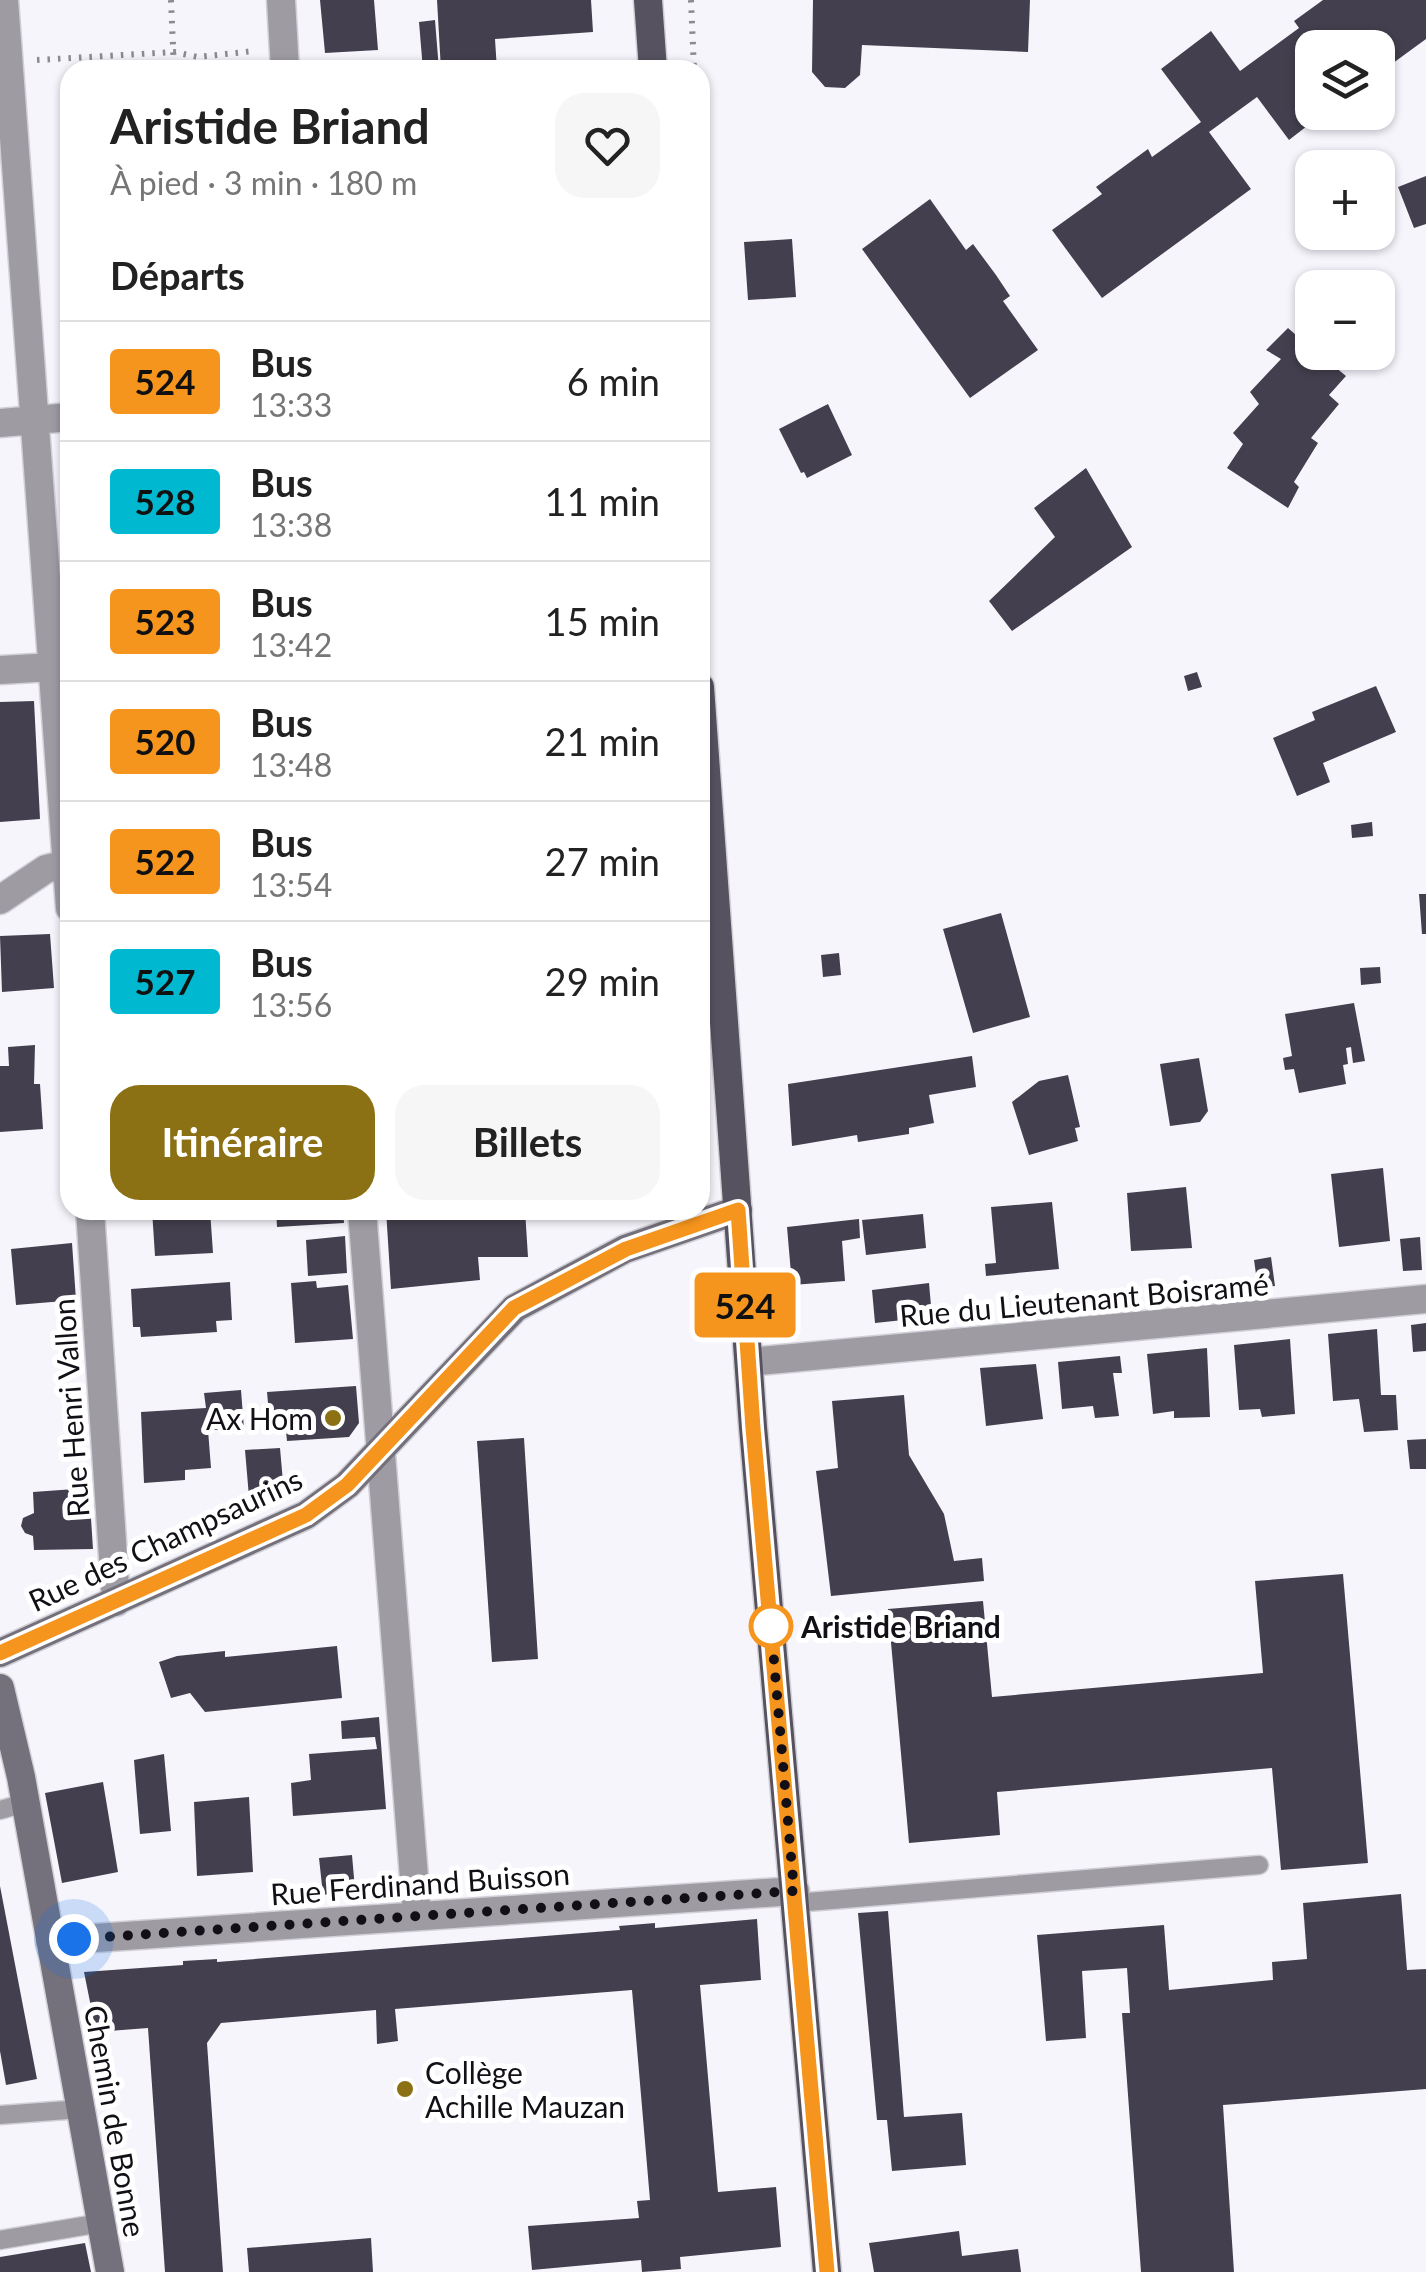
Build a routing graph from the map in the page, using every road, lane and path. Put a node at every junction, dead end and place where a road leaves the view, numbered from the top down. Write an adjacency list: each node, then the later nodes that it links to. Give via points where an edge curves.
1 (4, 0): 11 (street)
2 (171, 0): 6 (path)
3 (281, 0): 7 (street)
4 (648, 0): 9 (main road)
5 (691, 0): 10 (path)
6 (174, 52): 7 (path); 8 (path); 11 (path)
7 (284, 59)
8 (174, 60)
9 (652, 60)
10 (694, 60)
11 (6, 62): 13 (street)
12 (60, 418): 13 (street)
13 (35, 419): 14 (street); 15 (street)
14 (0, 423)
15 (60, 649)
16 (60, 667): 17 (street)
17 (0, 670)
18 (60, 865): 20 (street)
19 (710, 870): 21 (main road)
20 (0, 900)
21 (738, 1210): 25 (main road, Rue des Champsaurins); 27 (main road)
22 (91, 1220): 29 (street, Rue Henri Vallon)
23 (363, 1220): 28 (street)
24 (709, 1220): 28 (main road, Rue des Champsaurins, via 626,1249 514,1308)
25 (710, 1220)
26 (1426, 1299): 27 (street, Rue du Lieutenant Boisramé)
27 (748, 1362): 34 (main road)
28 (380, 1452): 29 (main road, Rue des Champsaurins, via 306,1515); 35 (street)
29 (116, 1602): 30 (main road, Rue des Champsaurins)
30 (0, 1653)
31 (1, 1694): 32 (main road, Chemin de Bonne)
32 (13, 1807): 36 (main road, Chemin de Bonne)
33 (1259, 1866): 34 (lane)
34 (795, 1897): 35 (street, Rue Ferdinand Buisson); 42 (main road)
35 (417, 1916): 36 (street, Rue Ferdinand Buisson)
36 (50, 1941): 37 (main road, Chemin de Bonne)
37 (81, 2110): 38 (lane); 39 (main road, Chemin de Bonne)
38 (0, 2115)
39 (101, 2222): 40 (lane); 41 (main road, Chemin de Bonne)
40 (0, 2240)
41 (110, 2272)
42 (827, 2272)

